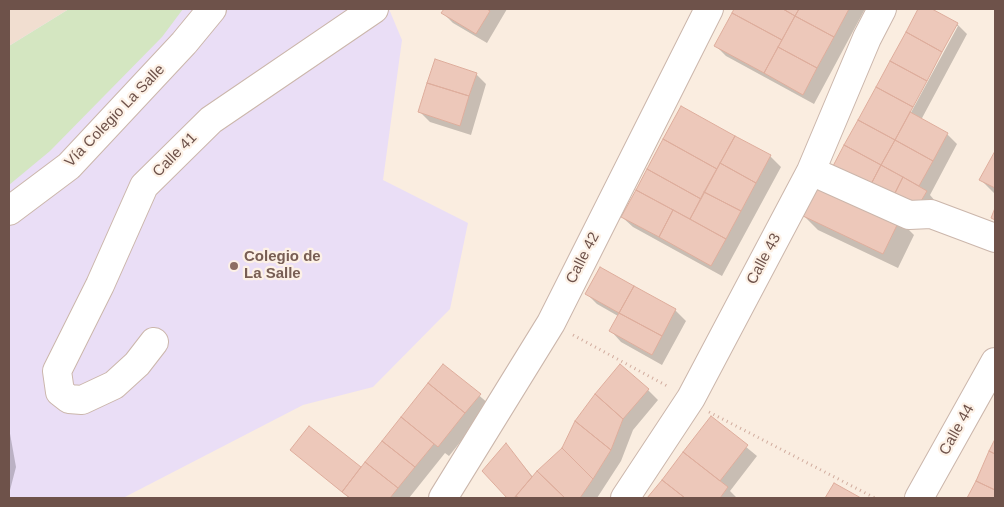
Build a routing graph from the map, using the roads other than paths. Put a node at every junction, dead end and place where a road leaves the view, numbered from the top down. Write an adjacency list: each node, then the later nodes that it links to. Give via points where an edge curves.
1 (212, 9): 6 (street, Vía Colegio La Salle, via 69,166)
2 (374, 9): 8 (street, Calle 41, via 211,120 144,186 57,371 60,392 69,399 82,400 114,385 137,364)
3 (709, 9): 10 (street, Calle 42, via 551,323)
4 (882, 9): 5 (street, Calle 43)
5 (811, 171): 7 (street, via 909,215 931,214); 11 (street, Calle 43, via 690,400)
6 (9, 211)
7 (995, 238)
8 (154, 342)
9 (995, 362): 12 (street, Calle 44)
10 (443, 498)
11 (625, 498)
12 (920, 498)

